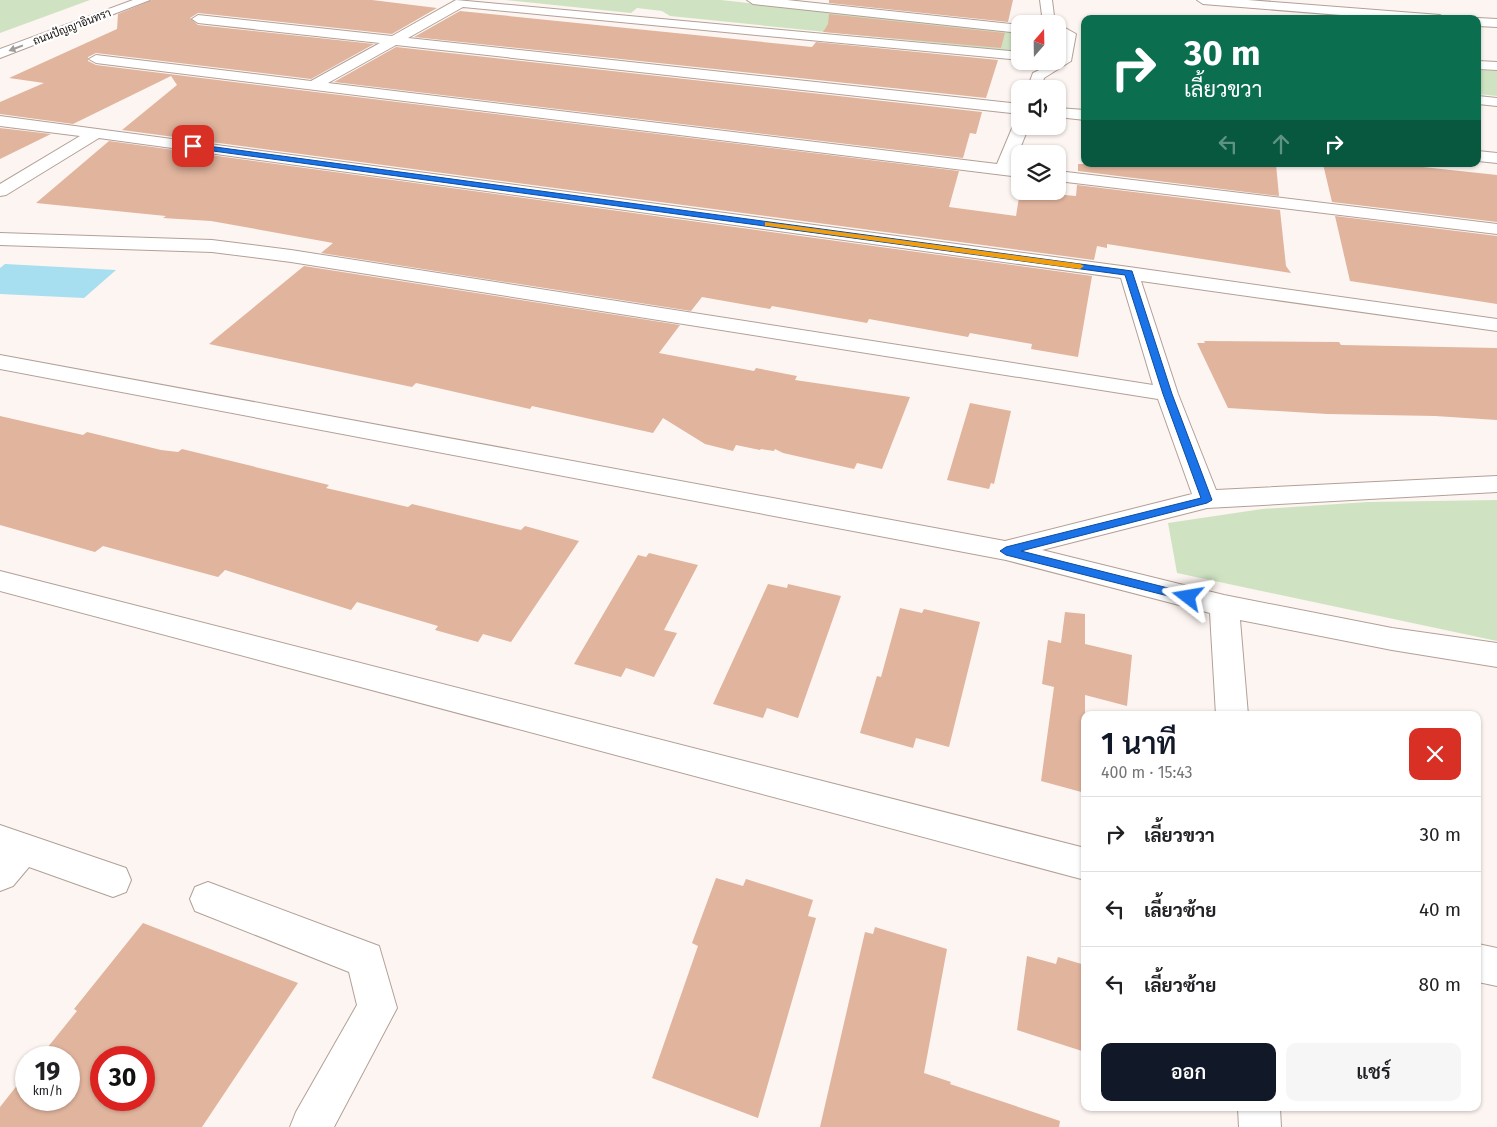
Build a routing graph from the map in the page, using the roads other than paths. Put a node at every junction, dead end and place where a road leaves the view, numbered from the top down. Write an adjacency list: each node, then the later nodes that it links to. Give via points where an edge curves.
1 (110, 0): 16 (street, ถนนปัญญาอินทรา)
2 (144, 0): 17 (street, ถนนปัญญาอินทรา, one-way to 17)
3 (753, 0): 12 (street)
4 (1046, 0): 7 (street)
5 (1203, 0): 8 (street)
6 (461, 2): 15 (street); 18 (street)
7 (1051, 15)
8 (1390, 15)
9 (198, 19): 15 (street)
10 (1481, 22): 11 (street)
11 (1497, 23)
12 (1011, 28)
13 (1066, 31): 14 (street)
14 (1081, 35)
15 (396, 40): 24 (street); 27 (street)
16 (0, 42)
17 (0, 54)
18 (1011, 55)
19 (96, 59): 24 (street)
20 (1481, 65): 21 (street)
21 (1497, 66)
22 (1054, 70): 23 (street)
23 (1040, 80)
24 (314, 85): 35 (street)
25 (1481, 100): 26 (street)
26 (1497, 102)
27 (1011, 108)
28 (1066, 113): 29 (street)
29 (1081, 115)
30 (0, 121): 31 (street)
31 (96, 133): 38 (street); 41 (street)
32 (1017, 135): 35 (street)
33 (1481, 156): 34 (street)
34 (1497, 158)
35 (1003, 170): 36 (street)
36 (1011, 171)
37 (1066, 177): 39 (street)
38 (0, 191)
39 (1497, 229)
40 (0, 239): 44 (street, via 212,246 291,256)
41 (1129, 273): 42 (street); 44 (street)
42 (1497, 325)
43 (0, 362): 47 (street)
44 (1167, 394): 46 (street)
45 (1497, 484): 46 (street)
46 (1207, 500): 47 (street)
47 (1006, 551): 49 (street)
48 (0, 581): 53 (street)
49 (1224, 606): 50 (street, via 1392,639); 51 (street)
50 (1497, 655)
51 (1232, 711)
52 (12, 845): 54 (street); 55 (street)
53 (1081, 863)
54 (0, 874)
55 (112, 880)
56 (208, 899): 60 (street, via 365,960 377,1008)
57 (1481, 963): 58 (street)
58 (1497, 967)
59 (1258, 1111): 61 (street)
60 (311, 1127)
61 (1260, 1127)

